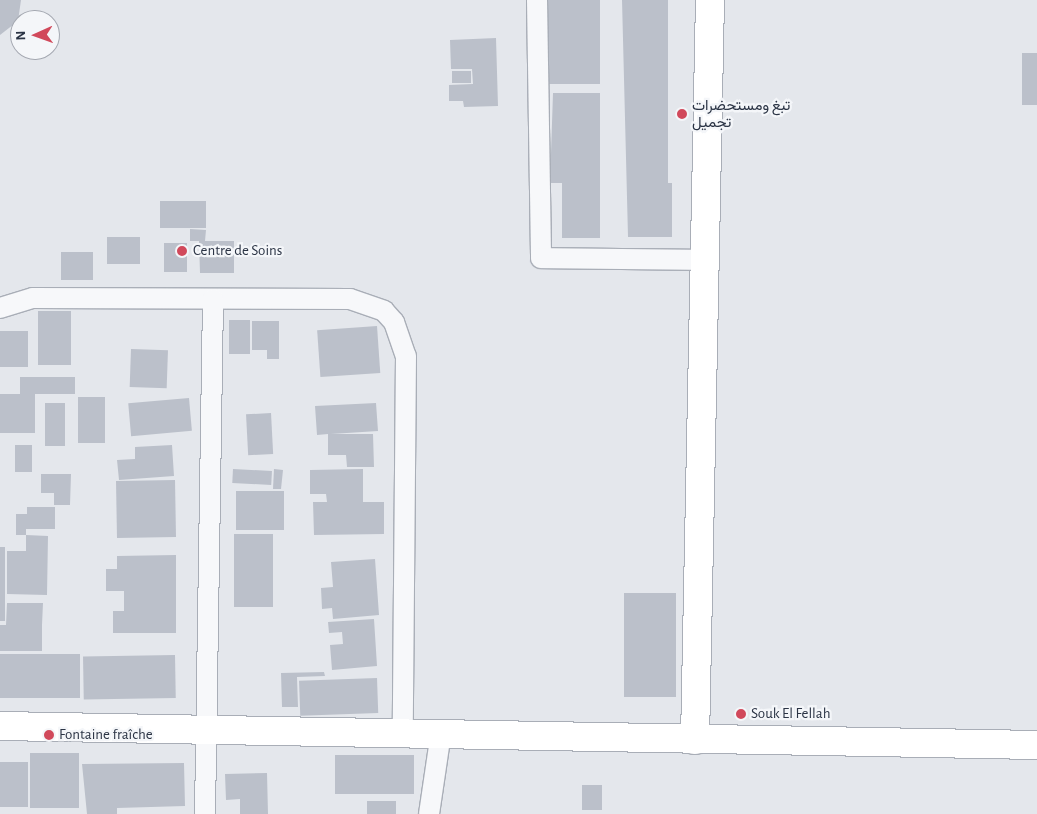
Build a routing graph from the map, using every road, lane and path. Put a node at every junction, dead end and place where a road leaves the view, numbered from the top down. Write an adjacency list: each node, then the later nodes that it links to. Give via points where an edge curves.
1 (537, 0): 3 (street, via 541,258)
2 (710, 0): 3 (main road)
3 (702, 260): 10 (main road)
4 (213, 299): 5 (street, via 33,298); 7 (street); 8 (street, via 357,301 384,311 401,337 406,356)
5 (0, 308)
6 (0, 726): 7 (main road)
7 (207, 728): 8 (main road); 12 (street)
8 (403, 733): 9 (main road)
9 (441, 733): 10 (main road); 13 (street)
10 (695, 740): 11 (main road)
11 (1037, 745)
12 (205, 814)
13 (429, 814)

